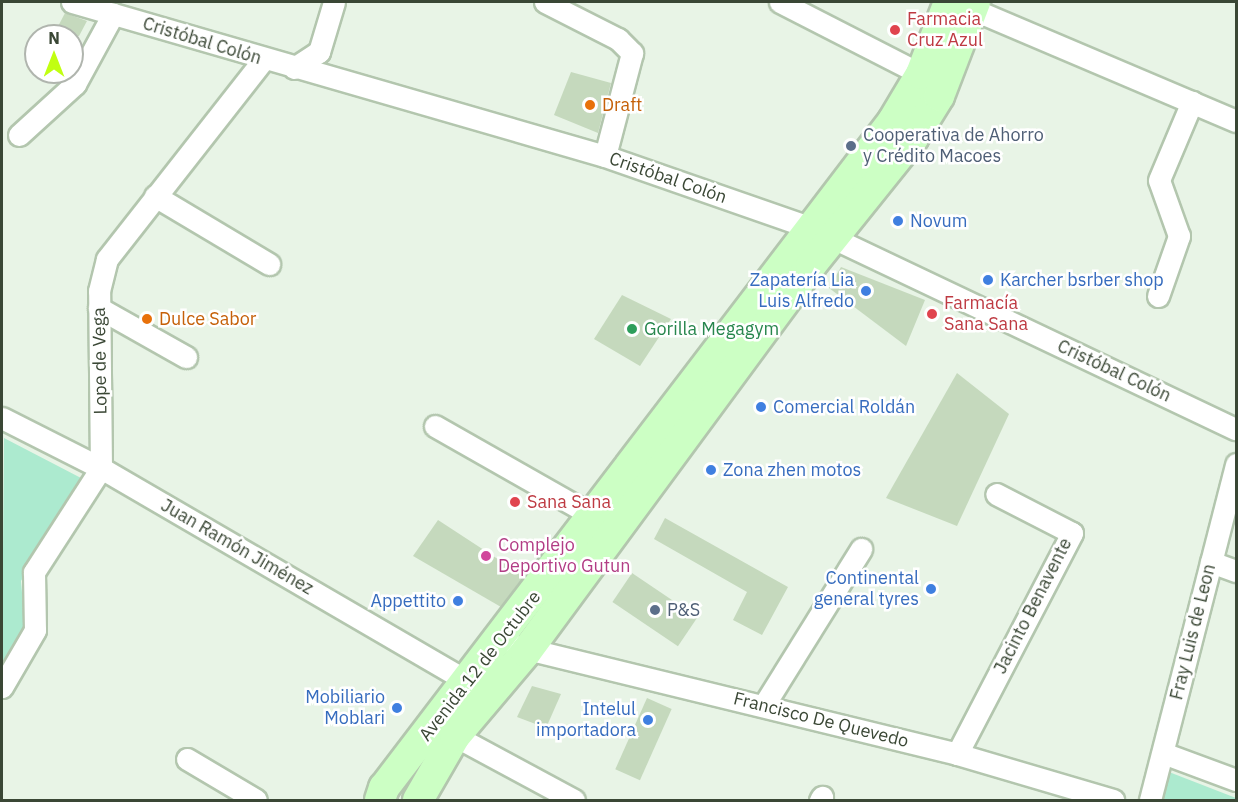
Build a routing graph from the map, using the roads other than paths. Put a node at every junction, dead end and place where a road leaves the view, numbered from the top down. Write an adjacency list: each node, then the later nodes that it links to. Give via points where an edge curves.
1 (72, 2): 6 (street, Cristóbal Colón)
2 (334, 2): 8 (street, via 319,52)
3 (545, 2): 13 (street, via 618,39 632,53)
4 (780, 2): 9 (street)
5 (965, 4): 9 (main road, Avenida 12 de Octubre); 10 (street); 15 (main road, Avenida 12 de Octubre, via 939,96 913,138)
6 (120, 11): 7 (street, Cristóbal Colón); 12 (street, via 75,84)
7 (263, 60): 8 (street, Cristóbal Colón); 14 (street, Lope de Vega)
8 (294, 68): 13 (street, Cristóbal Colón)
9 (921, 75): 15 (main road, Avenida 12 de Octubre)
10 (1192, 102): 11 (street); 17 (street, via 1159,180 1179,236)
11 (1236, 122)
12 (19, 135)
13 (605, 156): 15 (street, Cristóbal Colón)
14 (155, 196): 16 (street); 18 (street, Lope de Vega, via 107,259)
15 (822, 233): 22 (street, Cristóbal Colón); 26 (main road, Avenida 12 de Octubre); 30 (main road, Avenida 12 de Octubre)
16 (269, 264)
17 (1158, 296)
18 (99, 308): 19 (street); 24 (street, Lope de Vega)
19 (186, 357)
20 (2, 420): 24 (street, Juan Ramón Jiménez)
21 (435, 426): 26 (street)
22 (1236, 429)
23 (1236, 464): 28 (street, Fray Luis de Leon)
24 (101, 468): 31 (street, Juan Ramón Jiménez); 32 (street, via 34,572 35,630)
25 (996, 494): 36 (street, Jacinto Benavente, via 1072,533)
26 (595, 517): 30 (main road, Avenida 12 de Octubre)
27 (861, 549): 33 (street)
28 (1211, 562): 29 (street); 35 (street, Fray Luis de Leon)
29 (1236, 571)
30 (514, 645): 31 (main road, Avenida 12 de Octubre); 33 (street, Francisco De Quevedo); 34 (main road, Avenida 12 de Octubre)
31 (470, 682): 39 (main road, Avenida 12 de Octubre)
32 (2, 687)
33 (764, 705): 36 (street, Francisco De Quevedo)
34 (455, 736): 41 (main road, Avenida 12 de Octubre); 42 (street)
35 (1163, 753): 38 (street); 44 (street, Fray Luis de Leon)
36 (957, 754): 43 (street, Francisco De Quevedo)
37 (187, 759): 40 (street)
38 (1236, 780)
39 (379, 796)
40 (256, 801)
41 (418, 801)
42 (574, 801)
43 (1113, 801)
44 (1150, 801)

